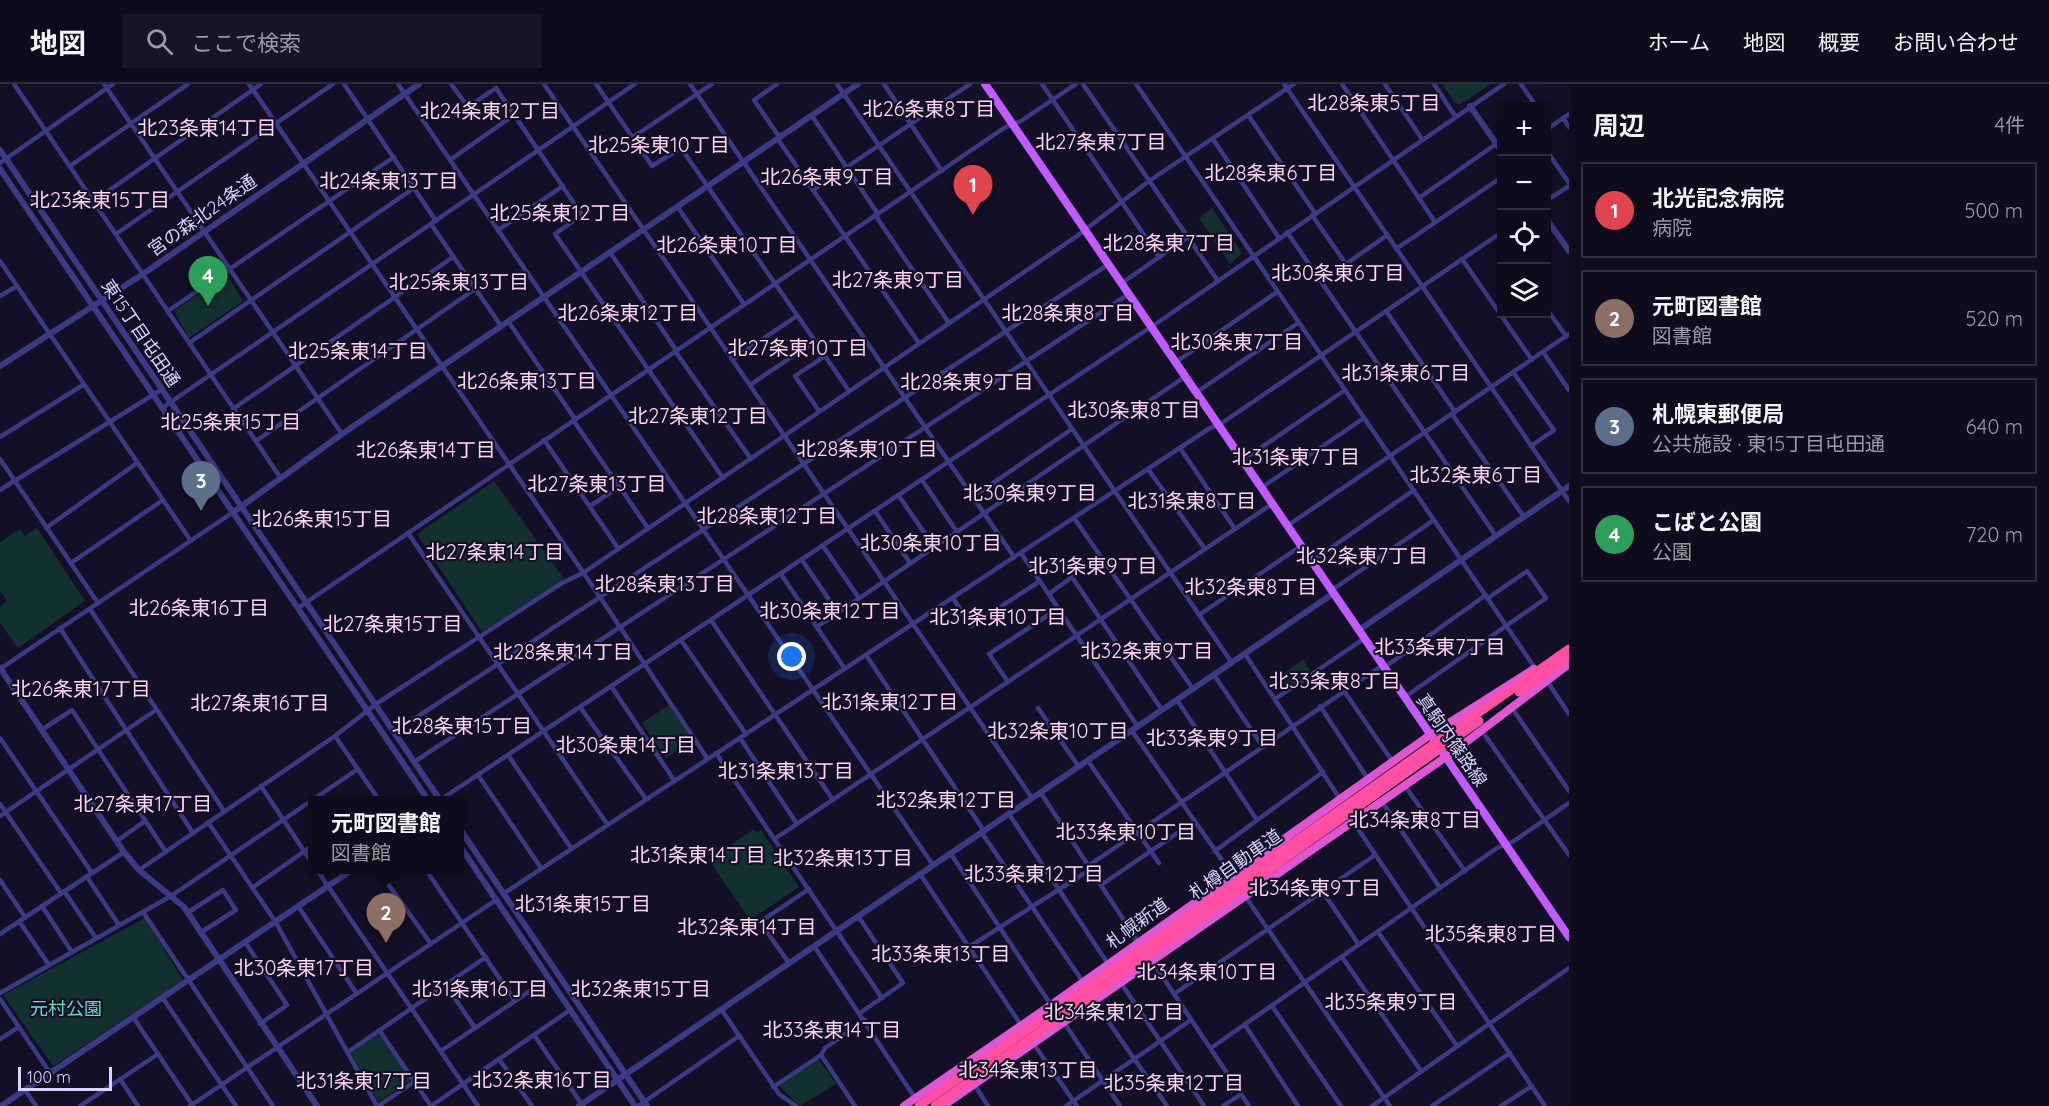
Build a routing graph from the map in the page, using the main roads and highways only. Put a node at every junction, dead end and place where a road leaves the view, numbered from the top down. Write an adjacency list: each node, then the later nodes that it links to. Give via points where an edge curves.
1 (986, 84): 5 (main road, 真駒内篠路線)
2 (1569, 645): 5 (highway, 札幌新道); 8 (highway, 札樽自動車道, bridge, via 1499,699)
3 (1569, 657): 10 (highway, 札樽自動車道, bridge)
4 (1567, 667): 6 (highway)
5 (1430, 735): 6 (main road, 真駒内篠路線); 8 (highway, 札幌新道)
6 (1446, 757): 7 (main road, 真駒内篠路線); 11 (highway)
7 (1569, 937)
8 (917, 1102): 9 (highway, 札幌新道)
9 (904, 1106)
10 (935, 1106)
11 (943, 1106)

